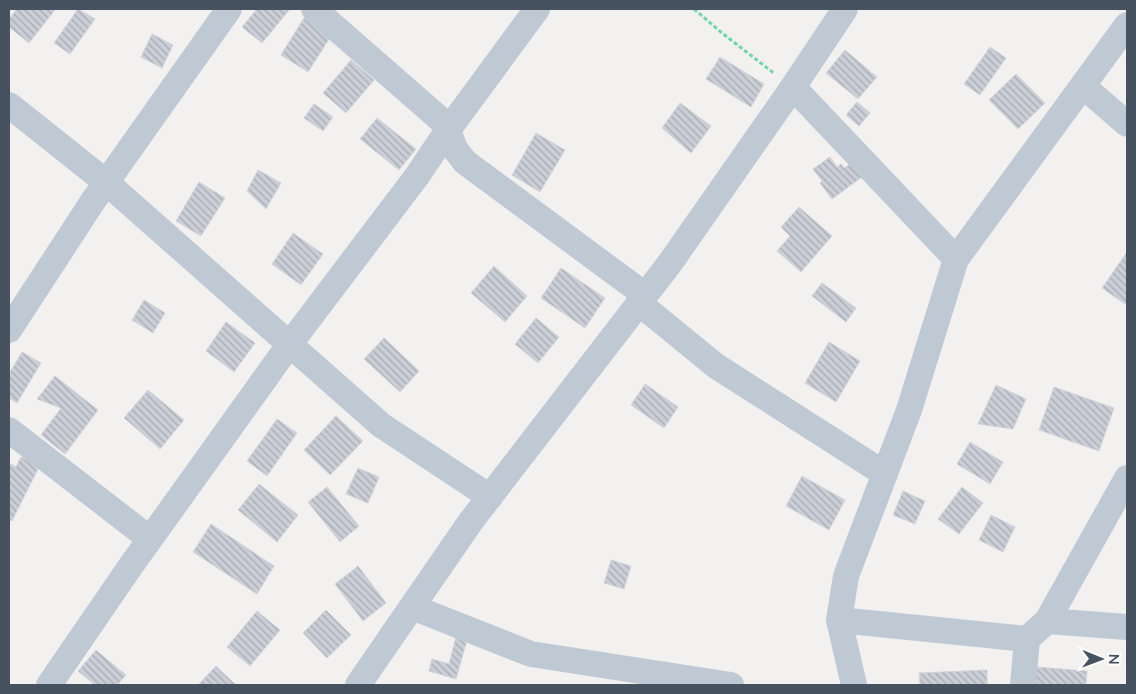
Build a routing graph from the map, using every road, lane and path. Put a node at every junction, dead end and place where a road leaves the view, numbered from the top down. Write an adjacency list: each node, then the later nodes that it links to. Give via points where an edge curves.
1 (229, 9): 12 (street)
2 (314, 9): 11 (street, via 441,120)
3 (537, 9): 11 (street)
4 (694, 9): 8 (path)
5 (845, 9): 8 (street)
6 (1127, 25): 7 (street)
7 (1083, 86): 10 (street); 13 (street)
8 (793, 87): 13 (street); 14 (street)
9 (9, 105): 12 (street)
10 (1127, 124)
11 (448, 130): 14 (street, via 465,162); 16 (street, via 417,176)
12 (107, 183): 15 (street); 16 (street)
13 (956, 259): 18 (street, via 909,410)
14 (642, 299): 18 (street, via 716,366); 20 (street)
15 (9, 330)
16 (289, 344): 20 (street, via 381,425); 21 (street)
17 (9, 430): 21 (street)
18 (885, 474): 23 (street, via 846,576)
19 (1127, 478): 24 (street)
20 (490, 497): 22 (street)
21 (150, 539): 27 (street)
22 (412, 607): 28 (street); 29 (street, via 531,654)
23 (839, 620): 26 (street); 30 (street)
24 (1047, 621): 25 (street); 26 (street)
25 (1127, 627)
26 (1028, 639): 31 (street)
27 (49, 685)
28 (358, 685)
29 (731, 685)
30 (854, 685)
31 (1023, 685)

